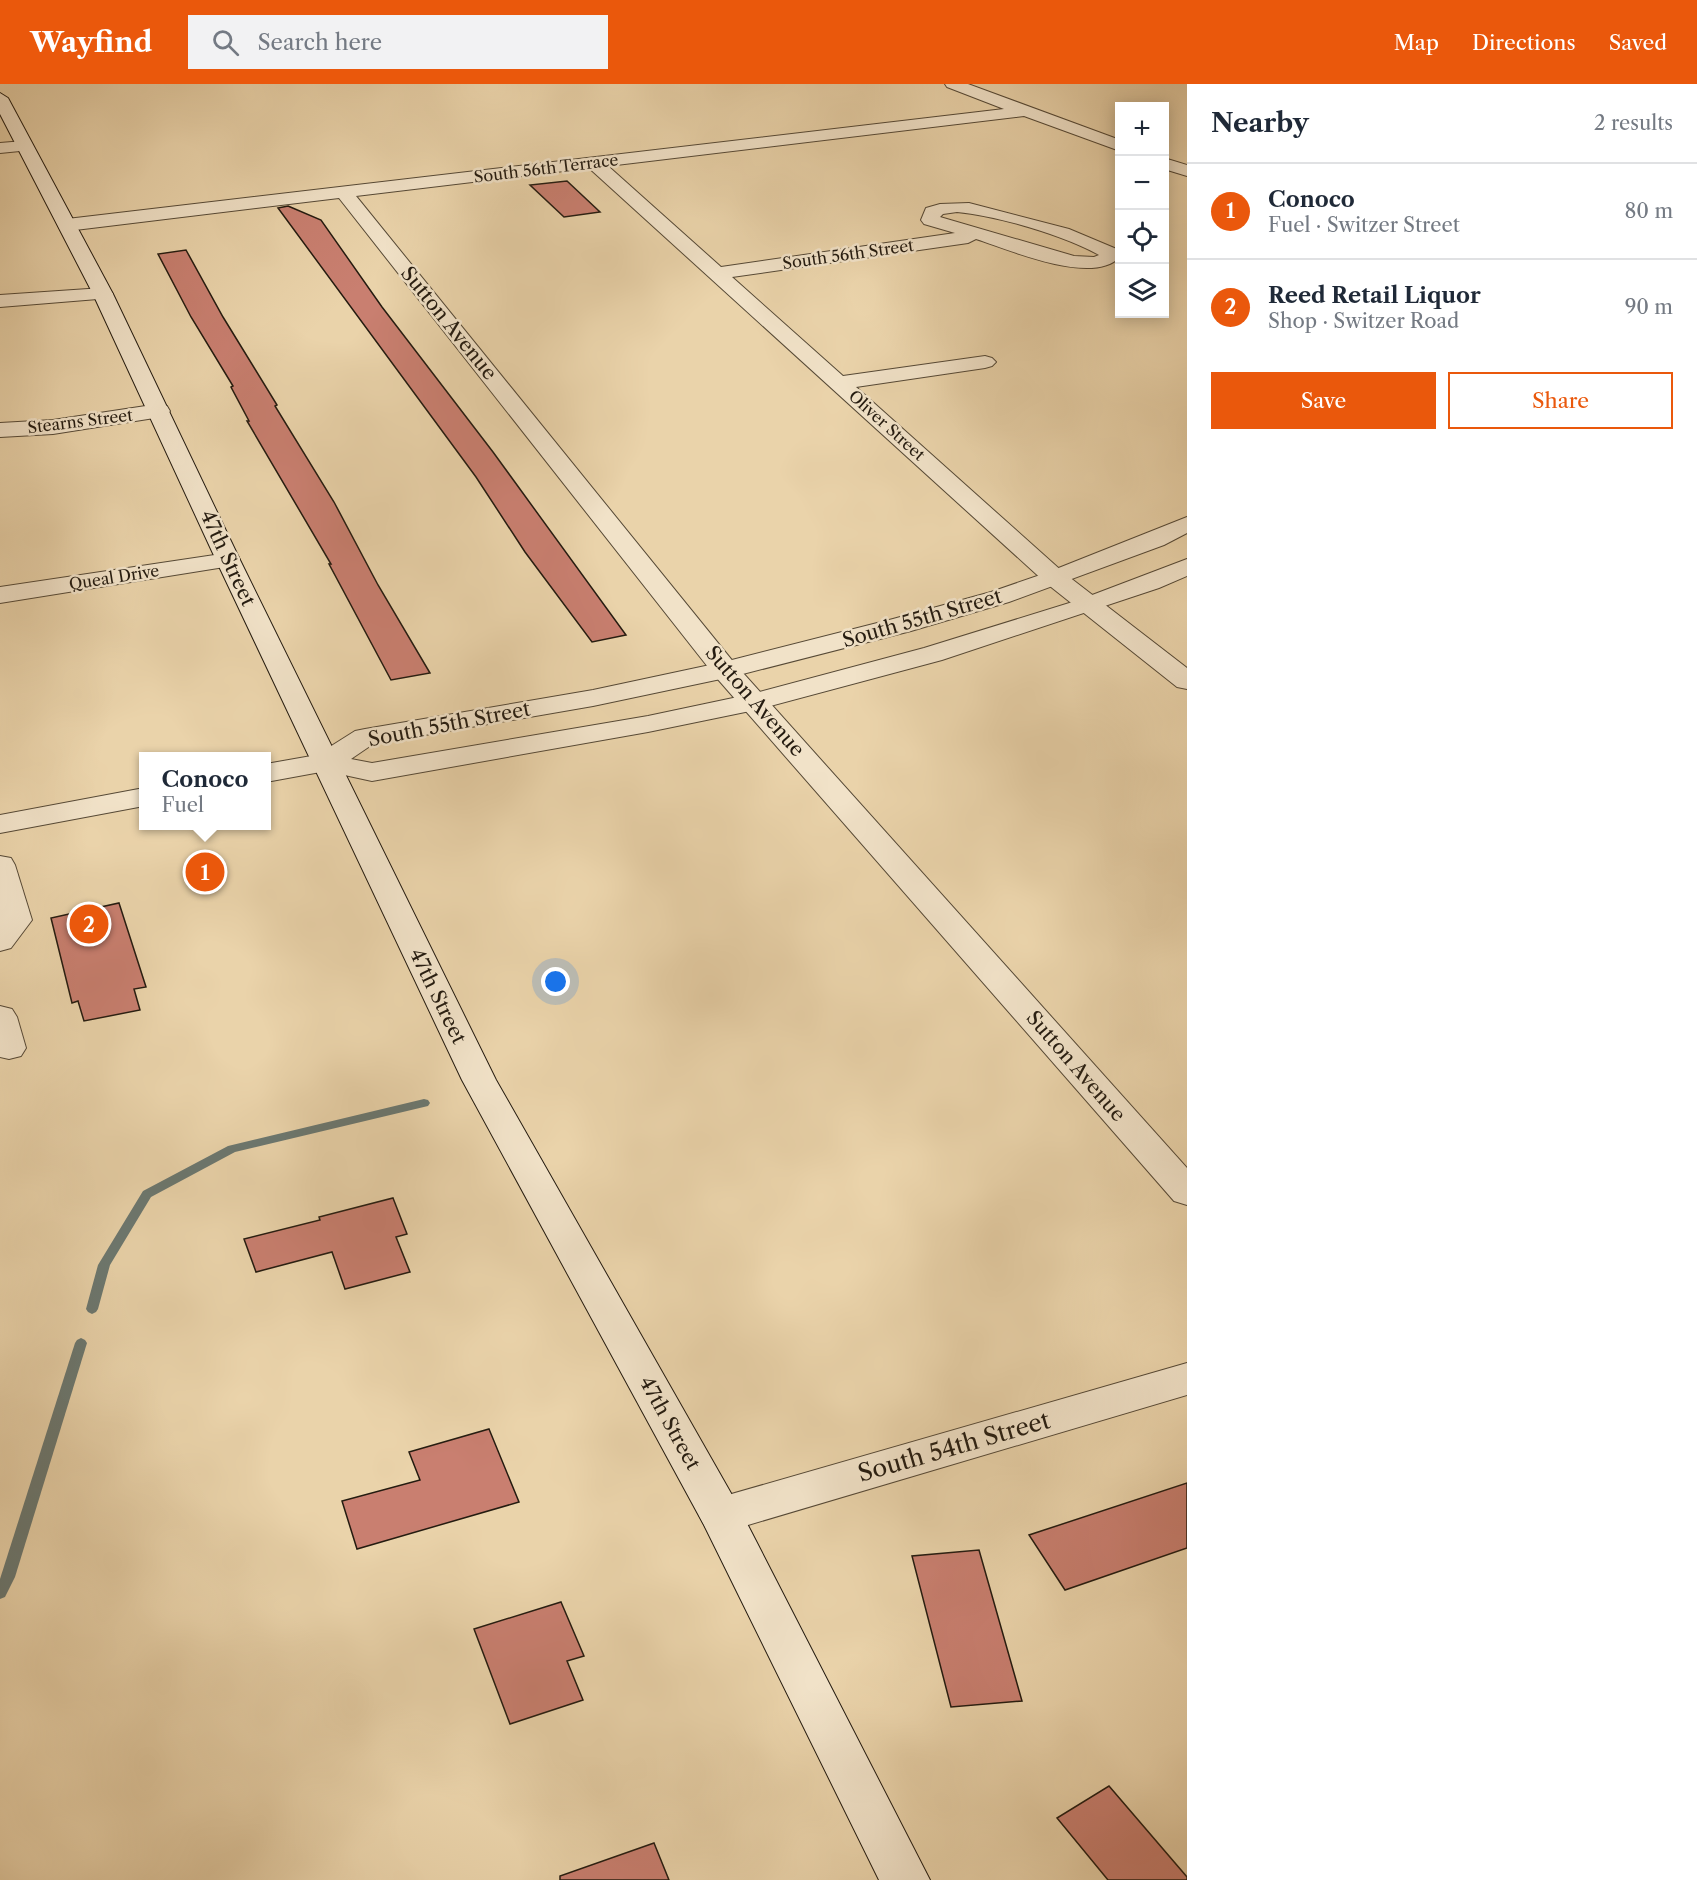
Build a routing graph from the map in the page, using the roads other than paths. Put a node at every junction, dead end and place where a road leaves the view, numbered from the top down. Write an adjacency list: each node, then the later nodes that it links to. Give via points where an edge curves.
1 (953, 84): 3 (street)
2 (0, 98): 5 (street, 47th Street)
3 (1025, 111): 4 (street); 7 (street, South 56th Terrace)
4 (1115, 145)
5 (24, 146): 6 (street); 11 (street, 47th Street)
6 (0, 148)
7 (593, 162): 10 (street, South 56th Terrace); 14 (street, Oliver Street)
8 (1169, 165): 9 (street)
9 (1187, 171)
10 (344, 192): 11 (street, South 56th Terrace); 27 (street, Sutton Avenue)
11 (67, 225): 15 (street, 47th Street)
12 (1035, 227): 13 (street, South 56th Street); 13 (street, South 56th Street, via 969,208 932,212 930,219 936,223); 13 (street, South 56th Street, via 1112,254 1107,260 1091,264 1072,262)
13 (979, 235): 14 (street, South 56th Street)
14 (717, 273): 18 (street, Oliver Street)
15 (104, 294): 16 (street); 19 (street, 47th Street)
16 (0, 302)
17 (985, 362): 18 (street)
18 (840, 383): 24 (street, Oliver Street)
19 (159, 411): 20 (street, Stearns Street, via 52,427); 22 (street, 47th Street)
20 (0, 430)
21 (1187, 524): 24 (street, South 55th Street)
22 (228, 560): 25 (street, Queal Drive); 30 (street, 47th Street)
23 (1187, 567): 26 (street, South 55th Street)
24 (1055, 578): 26 (street, Oliver Street); 27 (street, South 55th Street, via 902,625)
25 (0, 595)
26 (1088, 605): 28 (street, Oliver Street); 29 (street, South 55th Street, via 933,654)
27 (725, 670): 29 (street, Sutton Avenue); 30 (street, South 55th Street, via 592,698 365,737)
28 (1187, 681)
29 (755, 702): 30 (street, South 55th Street, via 372,772); 36 (street, Sutton Avenue)
30 (326, 762): 31 (street); 38 (street, 47th Street, via 479,1080)
31 (271, 772)
32 (139, 797): 33 (street)
33 (0, 824)
34 (0, 865): 35 (street, via 16,920)
35 (0, 941)
36 (1187, 1192)
37 (1187, 1378): 38 (street, South 54th Street)
38 (721, 1515): 39 (street, 47th Street)
39 (905, 1880)

